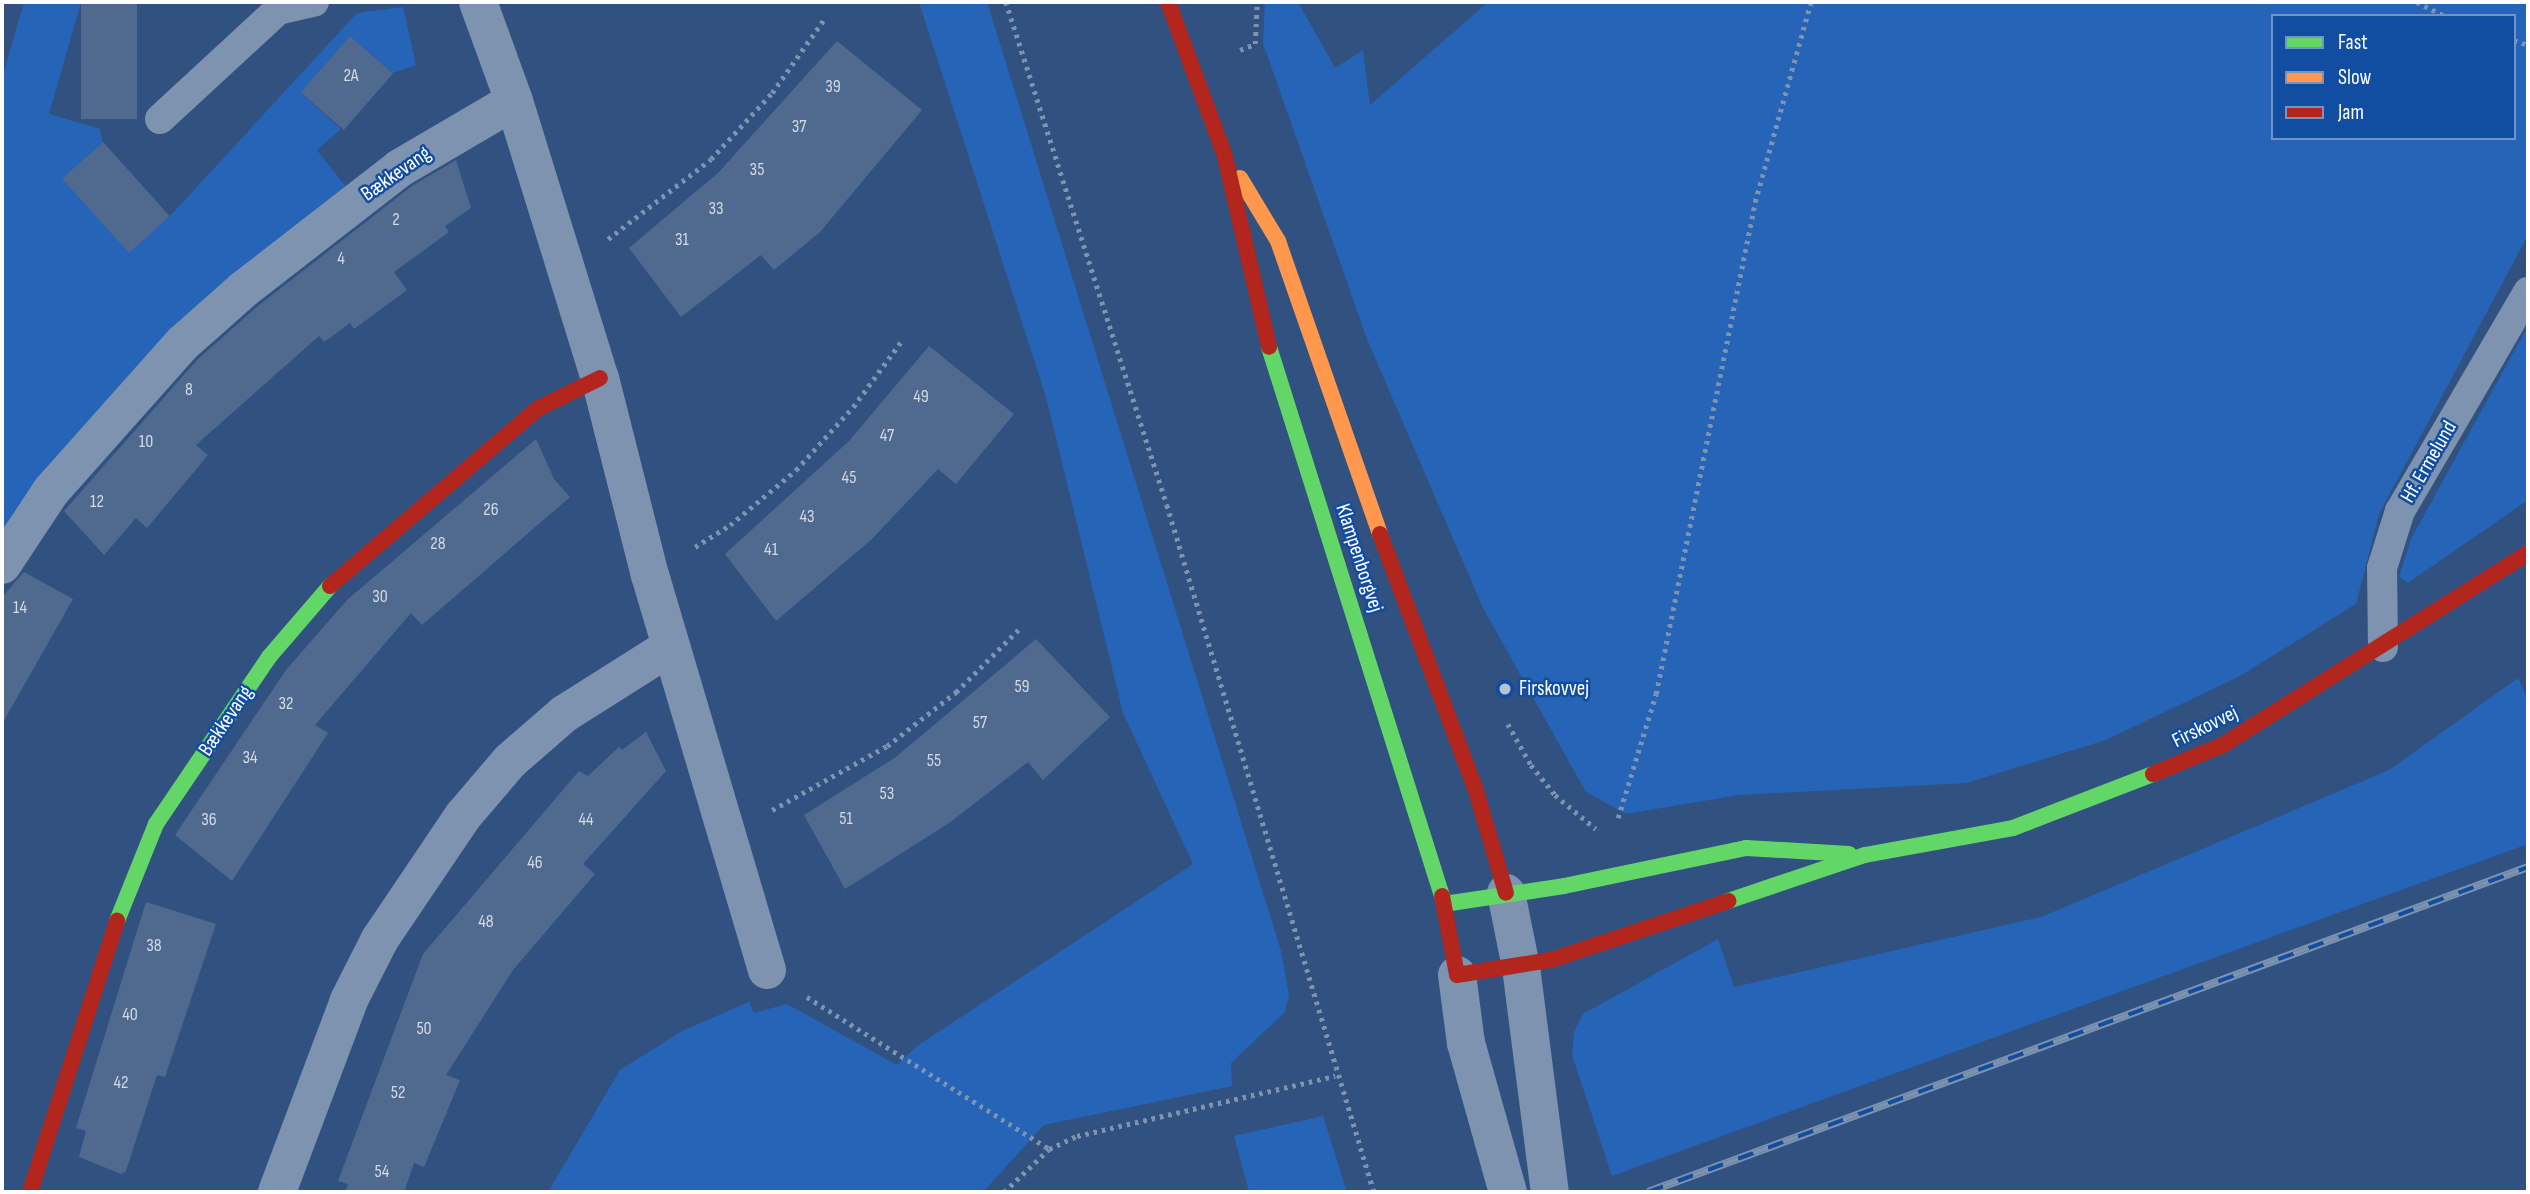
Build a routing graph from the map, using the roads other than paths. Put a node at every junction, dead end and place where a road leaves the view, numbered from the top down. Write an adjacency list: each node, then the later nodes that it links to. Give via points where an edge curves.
1 (314, 2): 4 (lane)
2 (478, 2): 5 (street)
3 (1168, 2): 7 (street, Klampenborgvej)
4 (278, 6): 6 (lane)
5 (514, 101): 9 (street); 11 (street, Bækkevang, via 400,168 243,289 193,334 51,491)
6 (160, 119)
7 (1224, 153): 15 (street, Klampenborgvej, via 1278,241 1332,405 1476,792); 16 (street, Klampenborgvej, via 1265,335)
8 (2528, 292): 13 (lane, Hf. Ermelund, via 2400,511 2382,568)
9 (600, 378): 12 (street); 20 (street, Bækkevang, via 537,408 332,584 269,657 156,824 127,891)
10 (2528, 553): 13 (street, Firskovvej)
11 (2, 565)
12 (670, 647): 18 (street); 21 (street, via 564,714 510,761 455,827 380,939 349,1000)
13 (2383, 647): 14 (street, Firskovvej, via 2223,745 2065,811 2013,828)
14 (1865, 855): 15 (street, Firskovvej, via 1746,848 1564,886); 17 (street, Firskovvej, via 1738,901)
15 (1506, 892): 16 (street, Firskovvej); 17 (street)
16 (1444, 904): 19 (street, Klampenborgvej)
17 (1521, 967): 19 (street, Firskovvej); 23 (street)
18 (767, 970)
19 (1457, 975): 22 (street, via 1466,1043)
20 (30, 1192)
21 (277, 1192)
22 (1508, 1192)
23 (1549, 1192)

